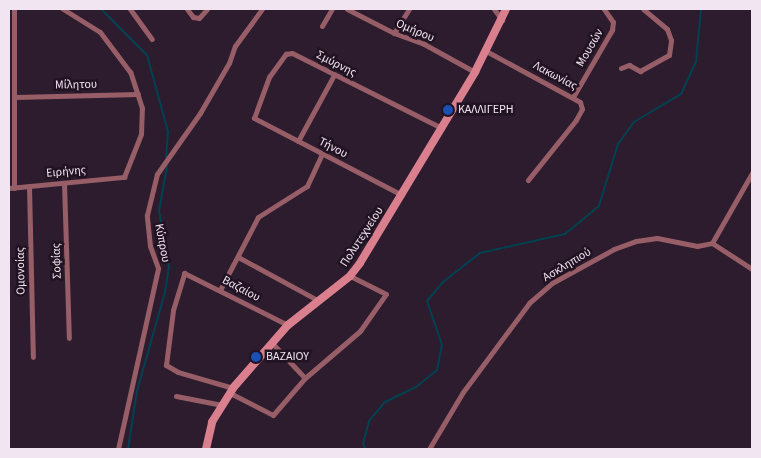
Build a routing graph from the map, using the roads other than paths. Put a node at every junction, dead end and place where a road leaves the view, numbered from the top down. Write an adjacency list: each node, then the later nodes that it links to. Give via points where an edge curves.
1 (14, 9): 20 (street)
2 (63, 9): 23 (street, via 100,32 130,72)
3 (130, 9): 17 (street)
4 (187, 9): 5 (street, via 190,15 200,18)
5 (207, 9)
6 (262, 9): 50 (street, Κύπρου, via 235,46 212,93 157,174 147,215 150,246 158,268)
7 (332, 9): 15 (street)
8 (347, 9): 16 (street, Ομήρου)
9 (409, 9): 16 (street)
10 (494, 9): 14 (street)
11 (506, 9): 14 (street, Πολυτεχνείου)
12 (606, 9): 25 (street, Μουσών, via 613,22 612,30)
13 (643, 9): 19 (street, via 667,29 671,40 669,55 640,71 629,65)
14 (502, 20): 18 (street, Πολυτεχνείου)
15 (322, 26)
16 (394, 33): 21 (street, Ομήρου, via 424,44)
17 (152, 39)
18 (486, 51): 21 (street, Πολυτεχνείου); 25 (street, Λακωνίας)
19 (621, 68)
20 (11, 71): 24 (street)
21 (475, 72): 27 (street, Πολυτεχνείου)
22 (334, 75): 26 (street, Σμύρνης, via 292,53 286,54 269,77); 27 (street, Σμύρνης); 28 (street)
23 (138, 94): 24 (street, Μίλητου); 32 (street, Ειρήνης, via 141,134 124,177)
24 (15, 97): 34 (street)
25 (573, 97): 31 (street, Λακωνίας, via 580,102 582,109)
26 (254, 118): 28 (street, Τήνου)
27 (442, 128): 35 (street, Πολυτεχνείου)
28 (298, 141): 29 (street, Τήνου)
29 (322, 154): 35 (street, Τήνου); 37 (street, via 307,186 258,217)
30 (752, 173): 36 (street)
31 (528, 180)
32 (64, 182): 33 (street, Ειρήνης); 43 (street, Σοφίας)
33 (29, 186): 34 (street, Ειρήνης); 45 (street, Ομονοίας)
34 (11, 188)
35 (402, 194): 39 (street, Πολυτεχνείου)
36 (712, 243): 38 (street); 52 (street, Ασκληπιού, via 696,246 658,238 636,241 614,249 552,283 508,328)
37 (238, 256): 40 (street); 41 (street)
38 (752, 269)
39 (350, 276): 41 (street, Πολυτεχνείου); 46 (street, via 386,294 360,331)
40 (220, 290): 42 (street, Βαζαίου); 47 (street, Βαζαίου, via 184,273 173,310 166,365)
41 (319, 301): 42 (street, Πολυτεχνείου)
42 (288, 325): 44 (street, Πολυτεχνείου)
43 (69, 338)
44 (272, 343): 46 (street); 47 (street, Πολυτεχνείου)
45 (33, 357)
46 (305, 378): 47 (street, via 273,415)
47 (231, 390): 49 (street, Πολυτεχνείου)
48 (176, 396): 49 (street)
49 (222, 405): 51 (street, Πολυτεχνείου, via 212,422)
50 (118, 449)
51 (206, 449)
52 (429, 449)

